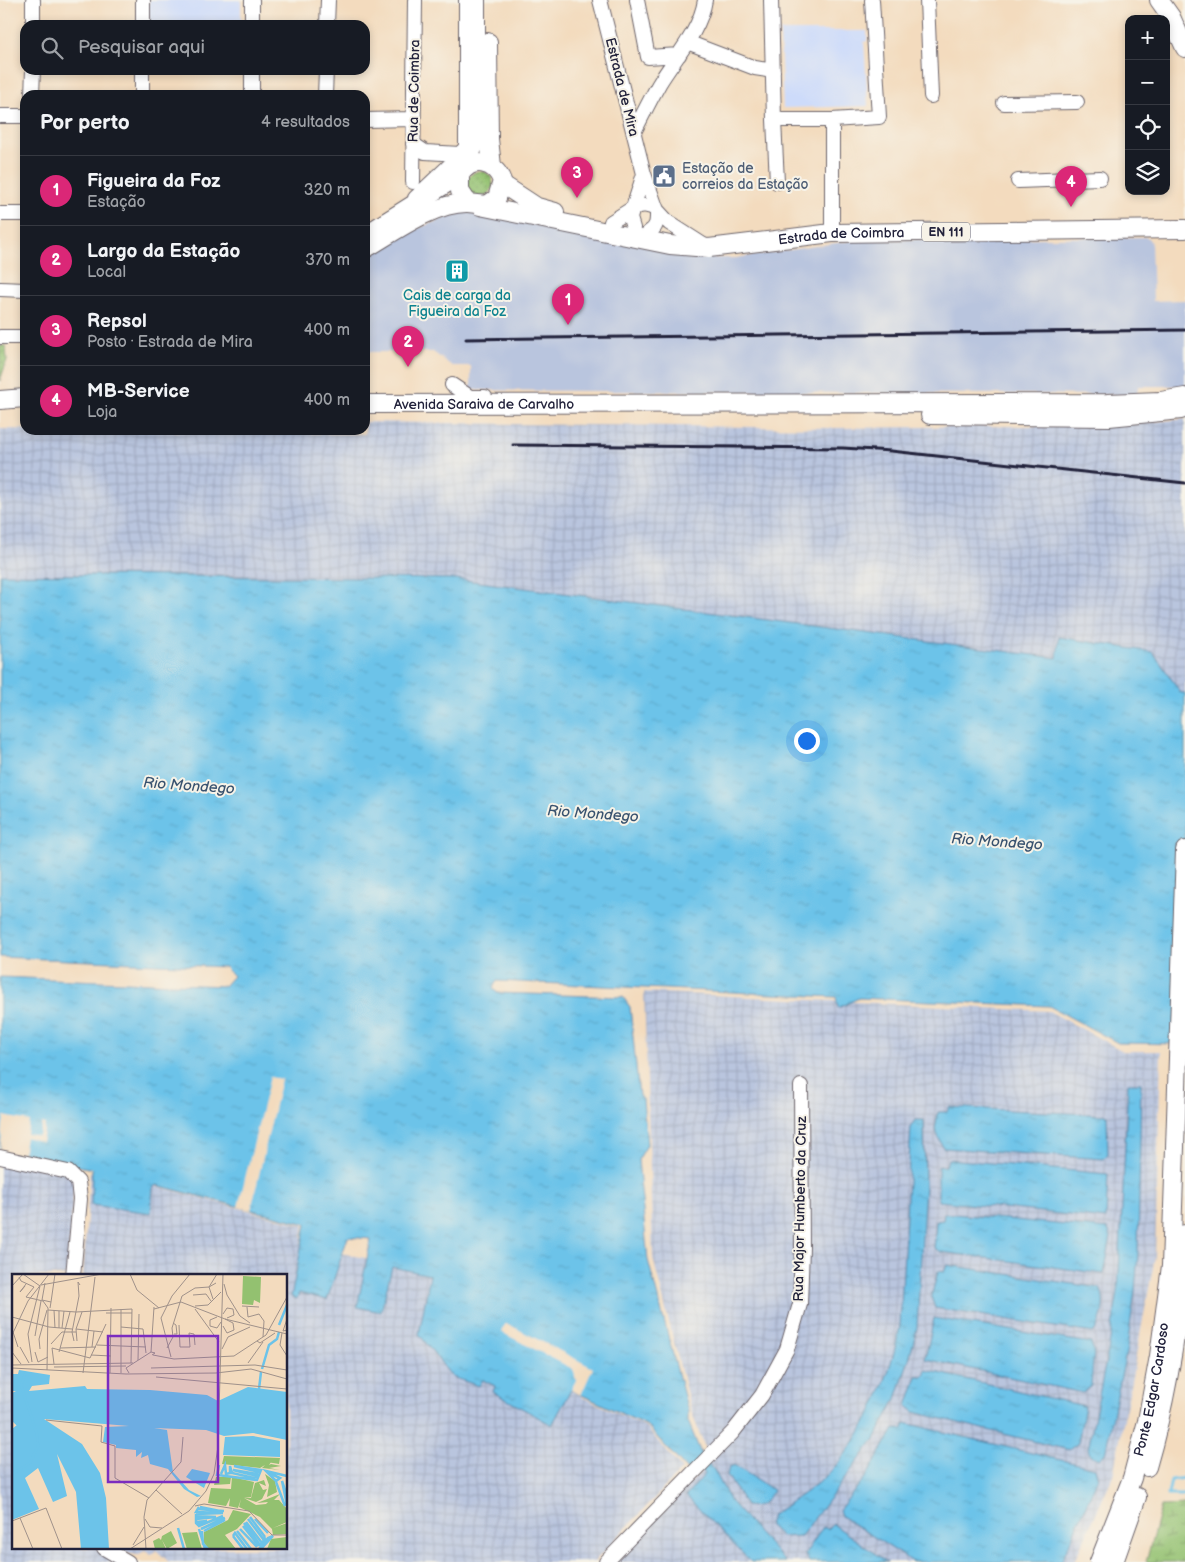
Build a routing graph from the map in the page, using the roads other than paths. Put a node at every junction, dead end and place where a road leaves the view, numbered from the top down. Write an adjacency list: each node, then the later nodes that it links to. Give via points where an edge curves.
1 (34, 0): 16 (street)
2 (143, 0): 17 (street)
3 (252, 0): 18 (street)
4 (328, 0): 19 (street)
5 (415, 0): 37 (street, Rua de Coimbra)
6 (466, 0): 43 (street, via 466,146)
7 (476, 0): 43 (main road, via 476,139)
8 (488, 0): 44 (main road)
9 (600, 0): 41 (street, Estrada de Mira)
10 (637, 0): 22 (street, via 648,56)
11 (705, 0): 20 (street, via 703,12)
12 (771, 0): 23 (street)
13 (872, 0): 40 (street, via 879,117)
14 (927, 0): 32 (street)
15 (1158, 0): 21 (main road, via 1171,17)
16 (33, 20)
17 (143, 20)
18 (252, 20)
19 (327, 20)
20 (688, 42): 22 (street); 23 (street, via 755,68)
21 (1185, 47)
22 (679, 55): 41 (street, via 659,84)
23 (773, 71): 39 (street)
24 (33, 75): 28 (street)
25 (142, 75): 29 (street)
26 (252, 75): 30 (street)
27 (326, 75): 31 (street)
28 (32, 90)
29 (142, 90)
30 (252, 90)
31 (325, 90)
32 (931, 96)
33 (1077, 102): 34 (street)
34 (1004, 103)
35 (0, 116): 36 (street)
36 (20, 116)
37 (412, 119): 38 (street); 42 (street, Rua de Coimbra)
38 (370, 120)
39 (774, 120): 40 (street); 49 (street)
40 (832, 120): 60 (street)
41 (634, 132): 45 (street, Estrada de Mira)
42 (413, 144): 43 (street); 48 (street, Rua de Coimbra)
43 (462, 166): 44 (main road, via 479,163); 51 (main road, via 460,191); 58 (main road, via 405,210)
44 (492, 166): 50 (main road, via 500,175)
45 (644, 174): 52 (street); 53 (street, Estrada de Mira)
46 (1100, 178): 47 (street)
47 (1018, 181)
48 (413, 182)
49 (777, 182)
50 (502, 184): 51 (main road, via 497,198 487,205); 56 (main road, EN 111, via 537,207)
51 (474, 204): 59 (main road, EN 111); 61 (main road, via 457,203 436,210)
52 (634, 208): 53 (street, via 640,205); 56 (street); 59 (street, via 630,218)
53 (657, 210): 59 (street, via 657,223); 62 (street, via 669,223)
54 (0, 214): 55 (street)
55 (20, 214)
56 (611, 222): 59 (main road, EN 111)
57 (1185, 229): 60 (main road, Estrada de Coimbra / EN 111)
58 (370, 231)
59 (640, 233): 62 (main road, EN 111, via 670,245)
60 (832, 233): 62 (main road, Estrada de Coimbra / EN 111)
61 (370, 247)
62 (709, 248)
63 (0, 289): 64 (street)
64 (20, 290)
65 (0, 336): 66 (street)
66 (20, 336)
67 (452, 385): 72 (street, via 470,397 580,399)
68 (1185, 397): 73 (main road)
69 (20, 398): 70 (main road)
70 (0, 400)
71 (370, 404): 72 (main road, Avenida Saraiva de Carvalho)
72 (602, 405): 73 (main road, Avenida Saraiva de Carvalho)
73 (1108, 410): 74 (main road)
74 (1185, 410)
75 (1185, 850): 83 (main road, Ponte Edgar Cardoso, via 1171,1266 1147,1422 1132,1478)
76 (800, 1086): 82 (street, Rua Major Humberto da Cruz, via 800,1304 787,1350 762,1395 733,1432)
77 (0, 1157): 79 (street, via 68,1172 78,1182 80,1199)
78 (1185, 1233): 84 (main road, Ponte Edgar Cardoso, via 1179,1310 1160,1425)
79 (73, 1274)
80 (107, 1550): 81 (street)
81 (128, 1562)
82 (606, 1562)
83 (1099, 1562)
84 (1114, 1562)

